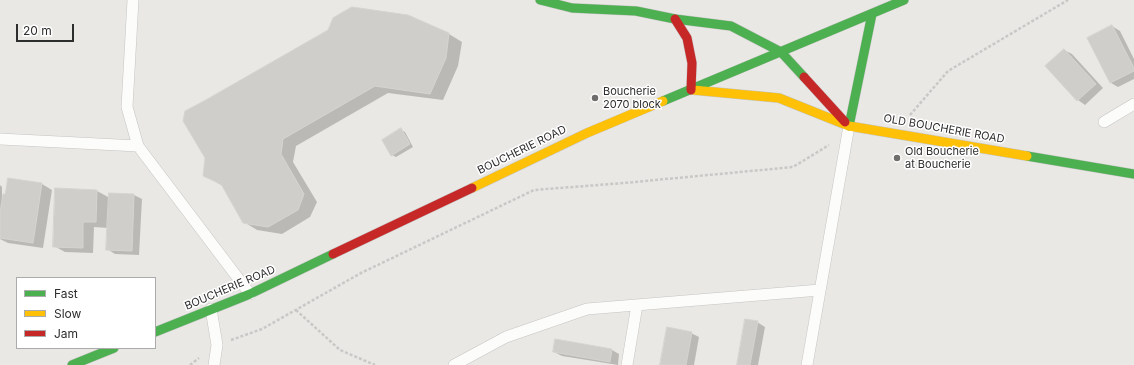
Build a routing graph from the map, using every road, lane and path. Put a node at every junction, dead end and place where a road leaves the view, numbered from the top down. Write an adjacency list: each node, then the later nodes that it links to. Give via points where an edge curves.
1 (133, 0): 17 (lane, via 127,107)
2 (540, 0): 6 (main road, via 572,8)
3 (641, 0): 6 (lane)
4 (904, 0): 7 (main road, BOUCHERIE ROAD)
5 (1068, 0): 12 (path, via 948,71)
6 (636, 11): 8 (main road)
7 (872, 14): 9 (main road, BOUCHERIE ROAD); 14 (main road)
8 (675, 19): 9 (main road, via 731,26); 10 (main road, via 687,38 692,63)
9 (781, 52): 10 (main road, BOUCHERIE ROAD); 14 (main road)
10 (691, 90): 14 (main road, OLD BOUCHERIE ROAD, via 779,98); 20 (main road, BOUCHERIE ROAD, via 587,133)
11 (1134, 104): 13 (lane)
12 (910, 115)
13 (1104, 122)
14 (849, 126): 18 (main road, OLD BOUCHERIE ROAD); 19 (lane)
15 (0, 139): 17 (lane)
16 (829, 145): 23 (path, via 793,167 534,190 361,273)
17 (138, 146): 20 (lane)
18 (1134, 174)
19 (820, 290): 21 (lane); 33 (lane)
20 (250, 294): 22 (main road, BOUCHERIE ROAD)
21 (637, 305): 31 (lane, via 587,309 506,337); 32 (lane)
22 (211, 309): 24 (main road, BOUCHERIE ROAD); 25 (lane)
23 (296, 310): 25 (path, via 262,329); 30 (path, via 340,350)
24 (156, 332)
25 (217, 345): 28 (path); 29 (lane)
26 (112, 349): 27 (main road)
27 (72, 365)
28 (190, 365)
29 (214, 365)
30 (375, 365)
31 (454, 365)
32 (627, 365)
33 (807, 365)

